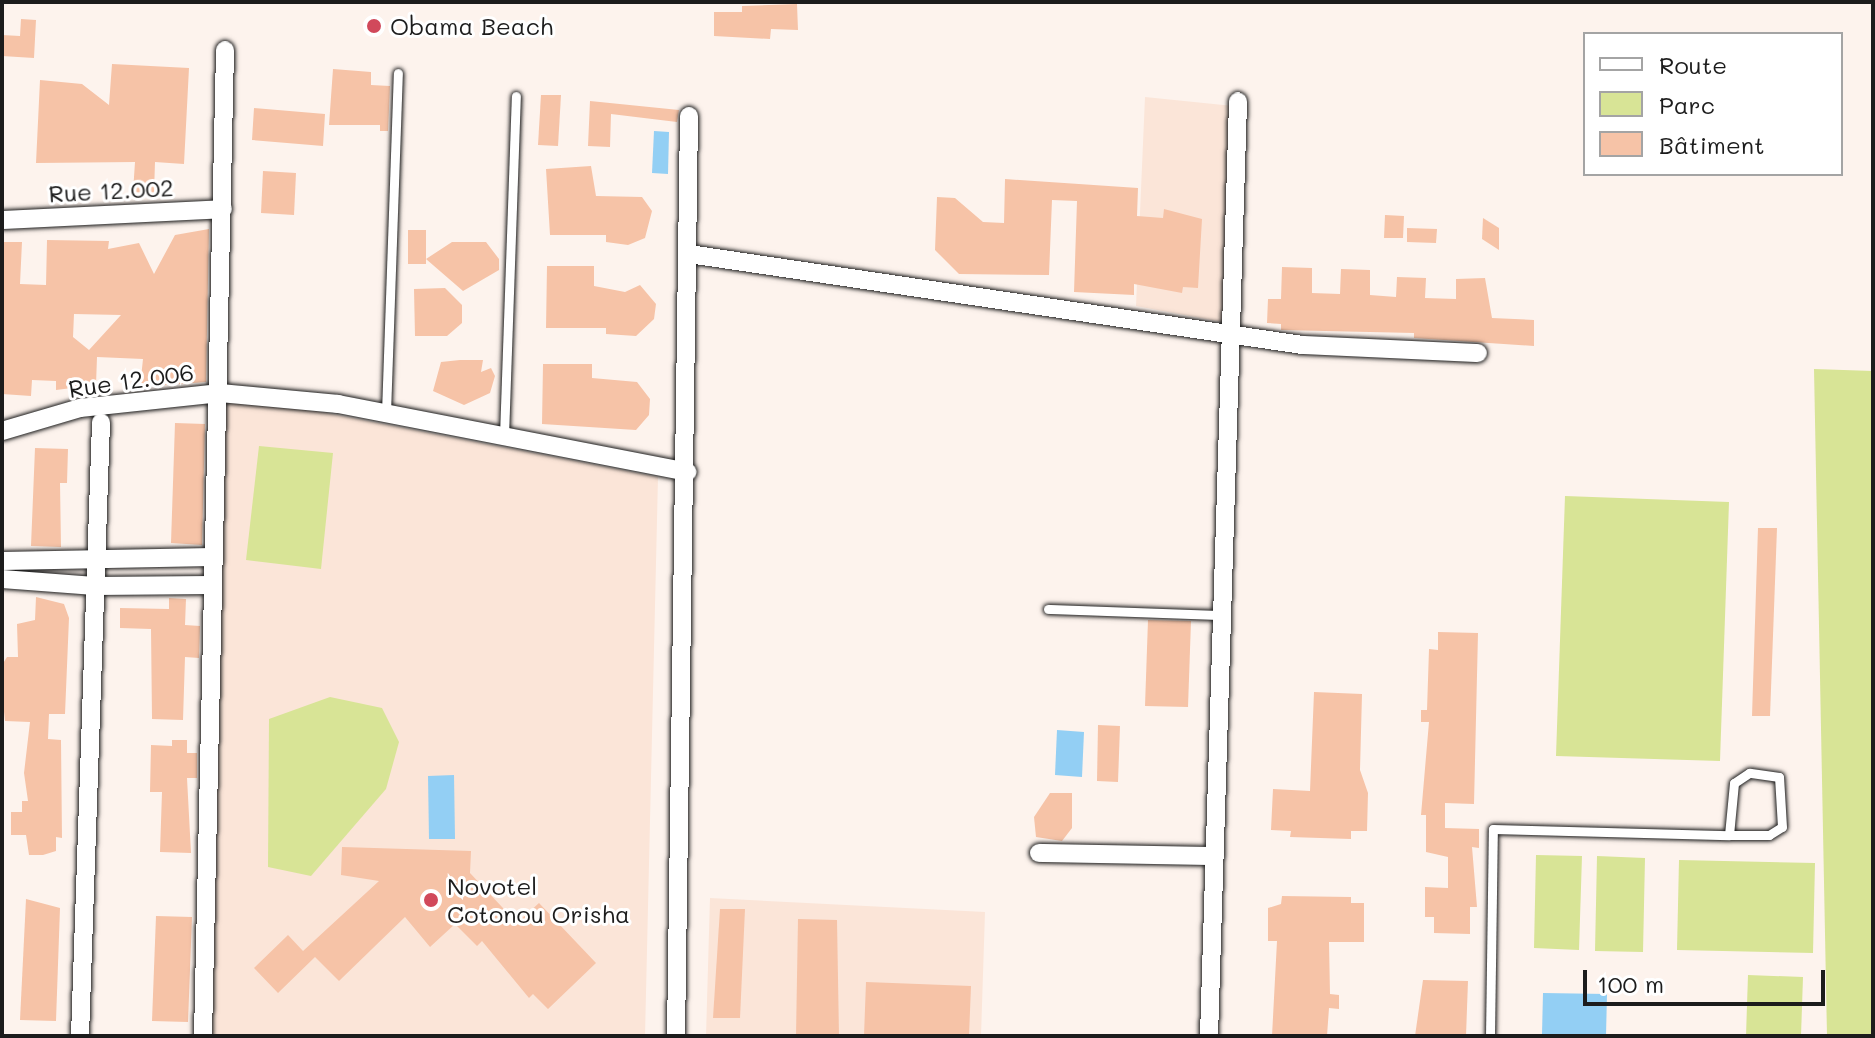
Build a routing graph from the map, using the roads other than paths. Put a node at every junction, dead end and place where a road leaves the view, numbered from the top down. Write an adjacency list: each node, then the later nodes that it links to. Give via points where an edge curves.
1 (225, 50): 6 (street)
2 (398, 73): 12 (lane)
3 (516, 96): 15 (lane)
4 (1238, 101): 9 (street)
5 (689, 116): 8 (street)
6 (223, 209): 7 (street, Rue 12.002); 11 (street)
7 (2, 220)
8 (689, 254): 9 (street); 16 (street)
9 (1229, 330): 10 (street, via 1302,345); 24 (street)
10 (1478, 353)
11 (220, 393): 12 (street, Rue 12.006); 14 (street, Rue 12.006, via 91,406); 17 (street)
12 (386, 413): 15 (street, Rue 12.006)
13 (101, 422): 18 (street)
14 (2, 431)
15 (504, 436): 16 (street, Rue 12.006)
16 (687, 472): 30 (street)
17 (212, 557): 18 (street); 21 (street)
18 (96, 559): 19 (street); 22 (street)
19 (2, 561)
20 (2, 579): 22 (street)
21 (211, 585): 22 (street); 29 (street)
22 (95, 586): 28 (street)
23 (1048, 609): 24 (lane)
24 (1221, 615): 27 (street)
25 (1729, 835): 25 (lane, via 1769,835 1782,827 1779,777 1749,773 1734,783); 32 (lane, via 1493,829)
26 (1039, 853): 27 (street)
27 (1214, 856): 31 (street)
28 (80, 1036)
29 (203, 1036)
30 (676, 1036)
31 (1209, 1036)
32 (1490, 1036)

